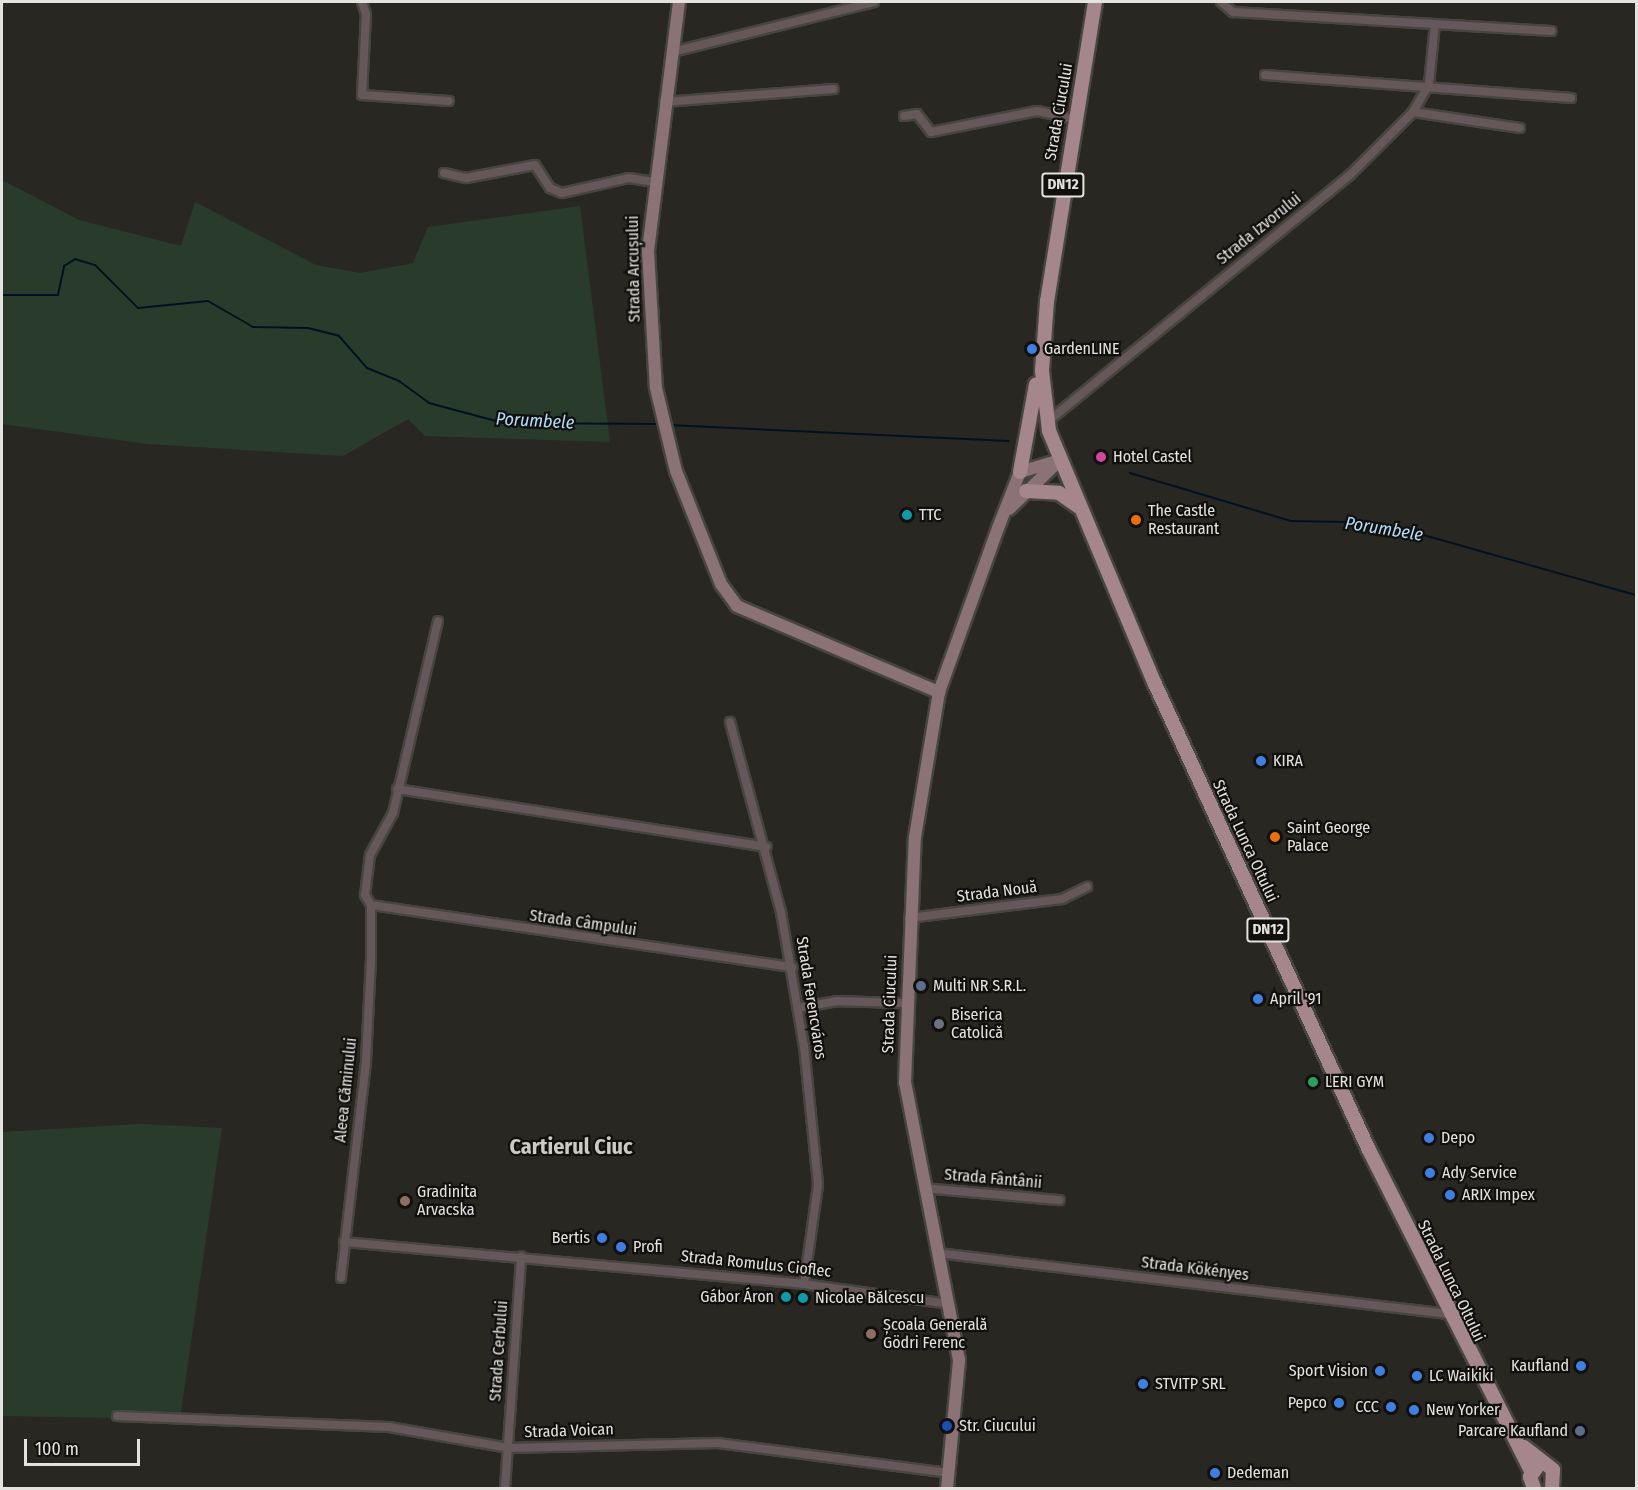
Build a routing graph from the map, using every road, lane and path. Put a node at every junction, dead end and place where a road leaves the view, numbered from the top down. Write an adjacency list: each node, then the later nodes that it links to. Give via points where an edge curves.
1 (362, 2): 13 (street, via 366,14 362,95)
2 (679, 2): 8 (main road, Strada Arcușului)
3 (874, 2): 8 (street)
4 (1095, 2): 17 (main road, Strada Ciucului / DN12)
5 (1221, 2): 6 (street, via 1233,12)
6 (1435, 24): 7 (street); 10 (street, Strada Izvorului)
7 (1551, 32)
8 (672, 52): 14 (main road, Strada Arcușului)
9 (1265, 75): 10 (street)
10 (1429, 84): 12 (street); 15 (street, Strada Izvorului)
11 (834, 89): 14 (street)
12 (1571, 98)
13 (449, 101)
14 (663, 102): 20 (main road, Strada Arcușului)
15 (1413, 112): 18 (street); 22 (street, Strada Izvorului, via 1350,175)
16 (904, 116): 17 (street, via 917,114 931,132 1037,111)
17 (1074, 119): 21 (main road, Strada Ciucului / DN12)
18 (1520, 128)
19 (444, 173): 20 (street, via 466,178 535,165 550,188 562,193 629,178)
20 (653, 182): 29 (main road, Strada Arcușului, via 648,251 661,419 732,602)
21 (1042, 371): 22 (main road, Strada Lunca Oltului / DN12); 24 (main road)
22 (1046, 423): 23 (main road, Strada Lunca Oltului / DN12)
23 (1060, 460): 24 (main road); 25 (main road); 26 (main road, Strada Lunca Oltului / DN12)
24 (1020, 472): 27 (main road, Strada Ciucului)
25 (1026, 491): 26 (main road, via 1059,493); 27 (main road)
26 (1079, 507): 47 (main road, Strada Lunca Oltului / DN12, via 1216,818)
27 (998, 528): 29 (main road, Strada Ciucului)
28 (438, 621): 31 (street, Aleea Căminului)
29 (939, 692): 35 (main road, Strada Ciucului, via 924,766)
30 (730, 722): 32 (street, Strada Ferencváros)
31 (397, 789): 32 (street); 34 (street, Aleea Căminului, via 393,813 370,855 365,895)
32 (766, 848): 36 (street, Strada Ferencváros)
33 (1087, 887): 35 (street, Strada Nouă, via 1062,899)
34 (370, 905): 36 (street, Strada Câmpului); 41 (street, Aleea Căminului, via 366,1061)
35 (909, 918): 37 (main road, Strada Ciucului)
36 (792, 967): 38 (street, Strada Ferencváros)
37 (906, 1003): 38 (street, via 837,1001); 39 (main road, Strada Ciucului, via 904,1082)
38 (798, 1008): 45 (street, Strada Ferencváros, via 818,1185)
39 (924, 1188): 40 (street, Strada Fântânii); 42 (main road, Strada Ciucului)
40 (1059, 1200)
41 (344, 1242): 43 (street, Strada Romulus Cioflec); 44 (street, Aleea Căminului)
42 (938, 1253): 46 (main road, Strada Ciucului); 47 (street, Strada Kökényes)
43 (520, 1257): 45 (street, Strada Romulus Cioflec); 49 (street, Strada Cerbului)
44 (341, 1278)
45 (804, 1284): 46 (street, Strada Romulus Cioflec)
46 (949, 1304): 51 (main road, Strada Ciucului, via 961,1381)
47 (1448, 1314): 50 (main road, Strada Lunca Oltului / DN12)
48 (117, 1416): 49 (street, Strada Voican, via 371,1425)
49 (509, 1448): 51 (street, Strada Voican, via 718,1443); 52 (street, Strada Cerbului)
50 (1537, 1469): 54 (main road); 55 (main road, Strada Lunca Oltului, via 1556,1474)
51 (950, 1473): 53 (main road, Strada Ciucului)
52 (506, 1488)
53 (947, 1488)
54 (1534, 1488)
55 (1554, 1488)

